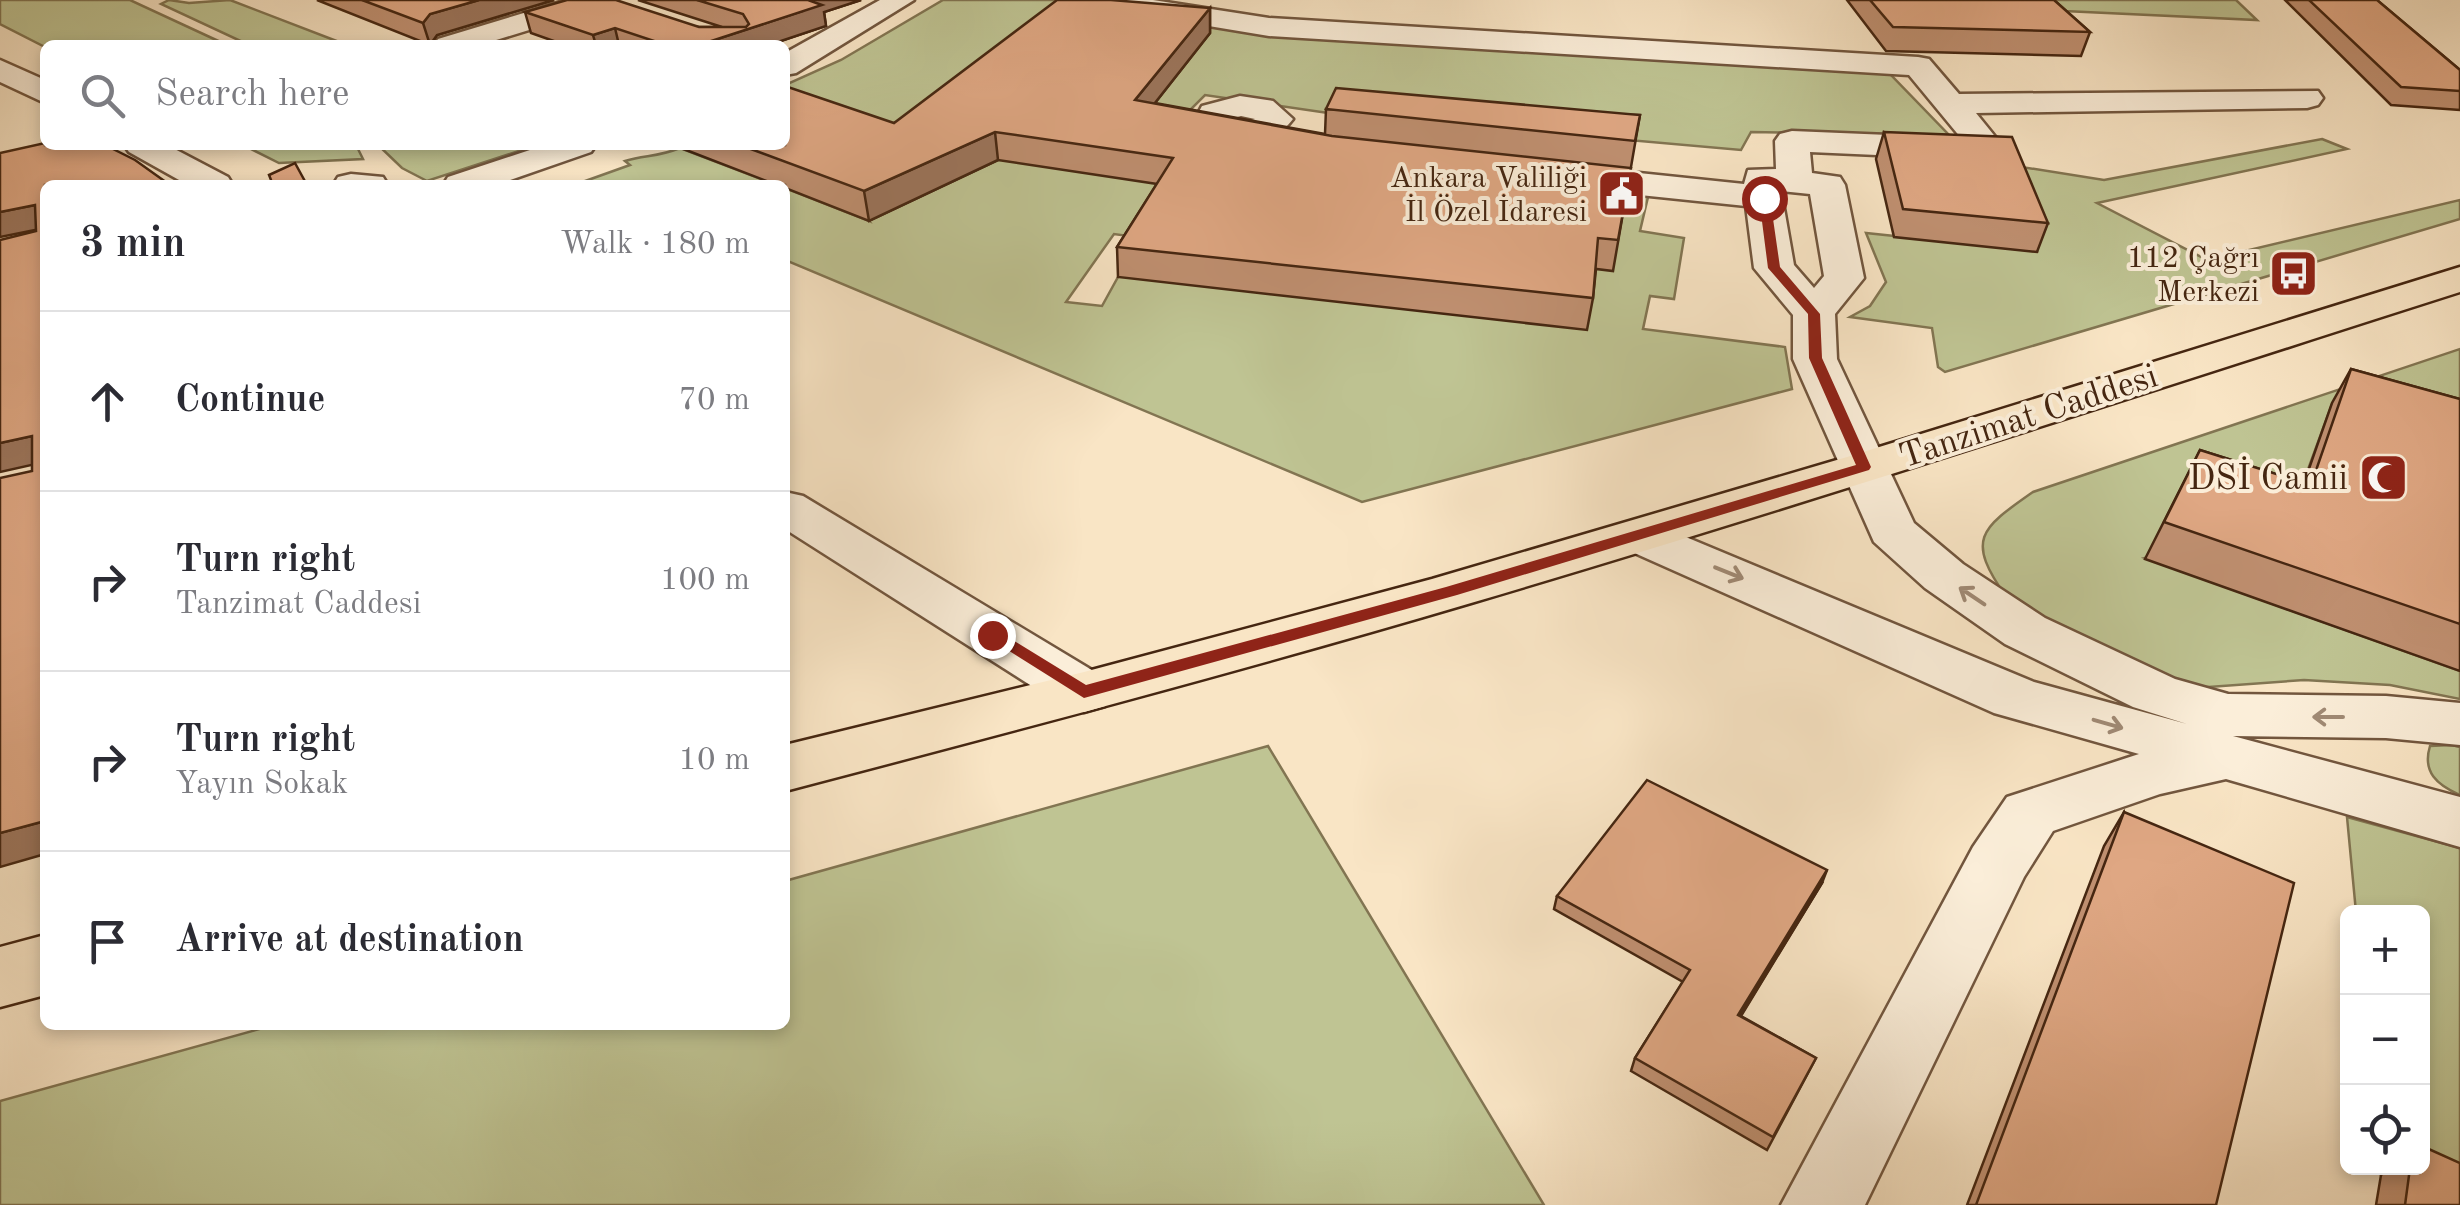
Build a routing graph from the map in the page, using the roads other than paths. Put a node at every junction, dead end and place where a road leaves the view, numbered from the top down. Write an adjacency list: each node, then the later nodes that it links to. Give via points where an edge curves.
1 (598, 0): 4 (street); 5 (street)
2 (900, 0): 6 (street)
3 (1100, 0): 12 (street, via 1269,27 1918,66)
4 (633, 11)
5 (466, 40)
6 (790, 62)
7 (0, 69): 8 (street)
8 (40, 90)
9 (40, 91): 10 (street)
10 (0, 96)
11 (2306, 98): 12 (street)
12 (1950, 104): 20 (street, via 1989,150 1792,142)
13 (1240, 132): 14 (street)
14 (1292, 144)
15 (150, 150): 18 (street)
16 (564, 150): 19 (street)
17 (1528, 172): 20 (street)
18 (206, 180)
19 (477, 180)
20 (1780, 190): 22 (street, via 1774,268); 22 (street, via 1828,184 1844,278)
21 (2460, 279): 23 (main road, Tanzimat Caddesi)
22 (1814, 314): 23 (street, via 1815,358)
23 (1864, 467): 25 (main road, Tanzimat Caddesi); 27 (street, one-way to 23, via 2228,715 2154,693 2055,646 1944,576 1892,530)
24 (790, 510): 26 (street)
25 (1639, 536): 26 (main road, Tanzimat Caddesi); 29 (street, one-way to 29, via 2014,698)
26 (1084, 692): 30 (main road, Tanzimat Caddesi)
27 (2386, 717): 28 (street); 31 (street)
28 (2460, 724)
29 (2226, 757): 31 (street); 35 (street, via 2153,772 2030,814 1997,865)
30 (790, 767)
31 (2397, 805): 32 (street)
32 (2460, 822)
33 (40, 966): 34 (main road)
34 (0, 977)
35 (1822, 1205)

